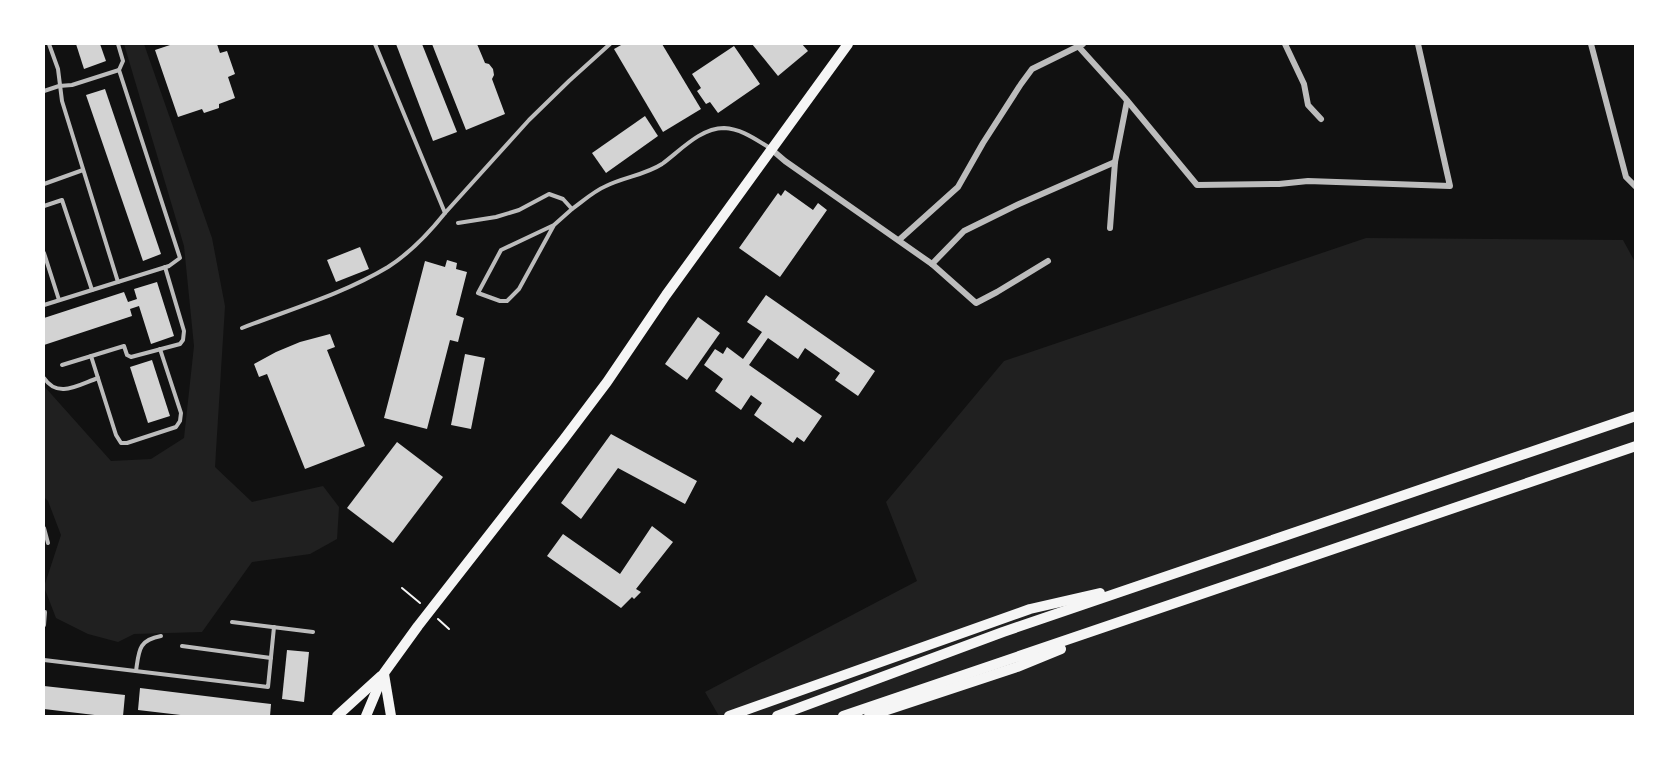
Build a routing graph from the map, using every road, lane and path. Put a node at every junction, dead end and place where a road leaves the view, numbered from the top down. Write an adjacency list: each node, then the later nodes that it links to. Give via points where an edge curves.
1 (49, 44): 11 (lane)
2 (118, 44): 10 (lane, via 123,61)
3 (375, 44): 22 (lane)
4 (610, 44): 22 (lane, via 529,120)
5 (848, 44): 15 (main road)
6 (1285, 44): 14 (street, via 1304,84 1308,105)
7 (1418, 44): 13 (street, via 1450,186 1308,181 1197,185)
8 (1591, 44): 19 (street, via 1626,177)
9 (1081, 45): 13 (street); 26 (street, via 1032,69 958,187)
10 (119, 70): 11 (lane); 30 (lane, via 180,258)
11 (59, 86): 12 (lane); 17 (lane)
12 (44, 91)
13 (1127, 101): 16 (street)
14 (1321, 119)
15 (770, 148): 21 (lane, via 742,131 713,130 660,165 607,185); 26 (street); 57 (main road, via 607,382)
16 (1115, 162): 25 (street); 29 (street, via 964,231)
17 (83, 170): 18 (lane); 31 (lane)
18 (44, 184)
19 (1635, 187)
20 (44, 206): 32 (lane, via 62,200)
21 (572, 209): 23 (lane, via 563,199 549,194 519,210); 24 (lane)
22 (445, 213): 35 (lane, via 389,266 358,283)
23 (458, 223)
24 (554, 225): 24 (lane, via 501,250 478,293 507,301 519,289)
25 (1110, 228)
26 (899, 240): 29 (street)
27 (44, 253): 33 (lane)
28 (1048, 261): 29 (street, via 976,303)
29 (932, 264)
30 (165, 267): 31 (lane); 36 (lane, via 184,331 180,344)
31 (118, 282): 32 (lane)
32 (92, 290): 33 (lane)
33 (59, 300): 34 (lane)
34 (44, 305)
35 (242, 328)
36 (160, 350): 37 (lane, via 131,357 126,355 124,346); 40 (lane, via 181,413 176,427 121,443)
37 (91, 356): 38 (lane); 40 (lane)
38 (62, 365)
39 (44, 378): 40 (lane, via 55,389 64,390)
40 (98, 378)
41 (1635, 417): 45 (main road)
42 (1635, 446): 47 (main road)
43 (44, 528): 44 (lane)
44 (48, 543)
45 (1153, 581): 61 (main road, via 1030,609); 62 (main road, via 1003,632)
46 (45, 612): 49 (lane)
47 (1138, 616): 63 (main road); 64 (main road, via 1017,667)
48 (232, 622): 50 (lane)
49 (44, 625)
50 (274, 627): 51 (lane); 54 (lane)
51 (313, 632)
52 (161, 636): 56 (lane, via 143,643)
53 (182, 646): 54 (lane)
54 (271, 658): 56 (lane, via 268,687)
55 (44, 660): 56 (lane)
56 (136, 671)
57 (384, 673): 58 (main road); 59 (main road); 60 (main road)
58 (337, 717)
59 (366, 717)
60 (391, 717)
61 (729, 717)
62 (777, 717)
63 (843, 717)
64 (869, 717)

